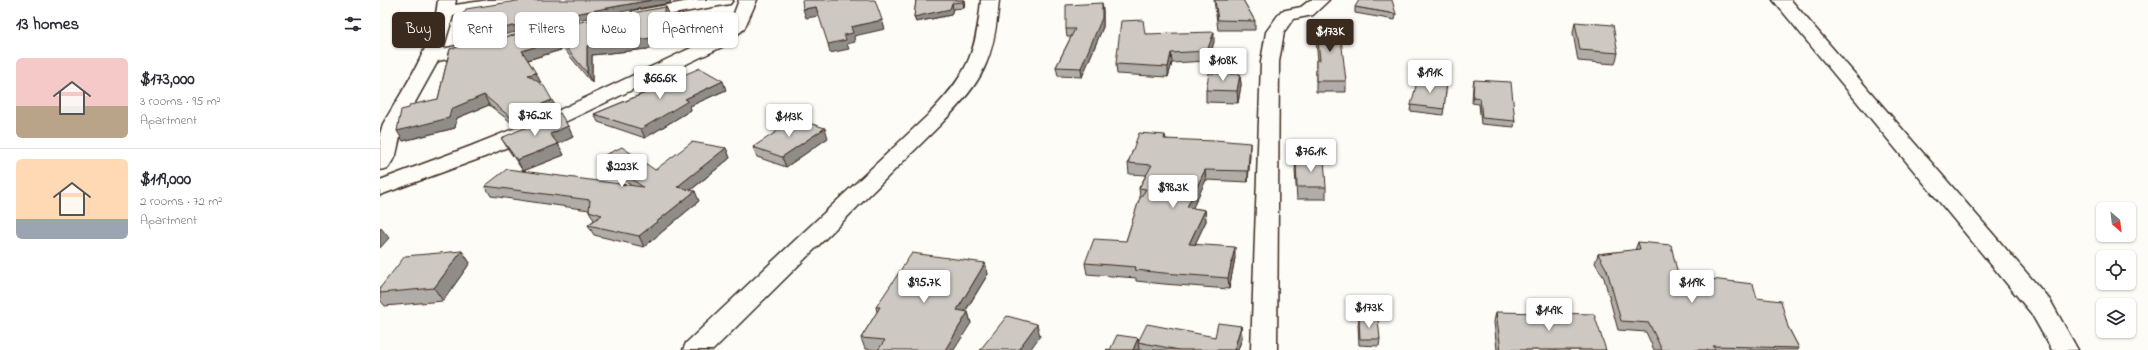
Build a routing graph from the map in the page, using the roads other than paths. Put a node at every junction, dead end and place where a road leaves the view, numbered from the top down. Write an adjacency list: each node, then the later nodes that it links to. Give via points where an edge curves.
1 (521, 0): 7 (street)
2 (724, 0): 8 (street)
3 (748, 0): 13 (street, via 742,21 735,30 716,43 560,117)
4 (990, 0): 14 (street, via 987,38 975,69 962,89 811,241)
5 (1320, 0): 15 (street, via 1307,11 1287,15 1275,32 1270,62)
6 (1782, 0): 16 (street, via 2041,307)
7 (446, 6): 10 (street)
8 (640, 15)
9 (474, 48): 10 (street)
10 (431, 57): 11 (street)
11 (386, 125): 12 (street, via 384,155)
12 (380, 163)
13 (380, 188)
14 (696, 350)
15 (1264, 350)
16 (2065, 350)

